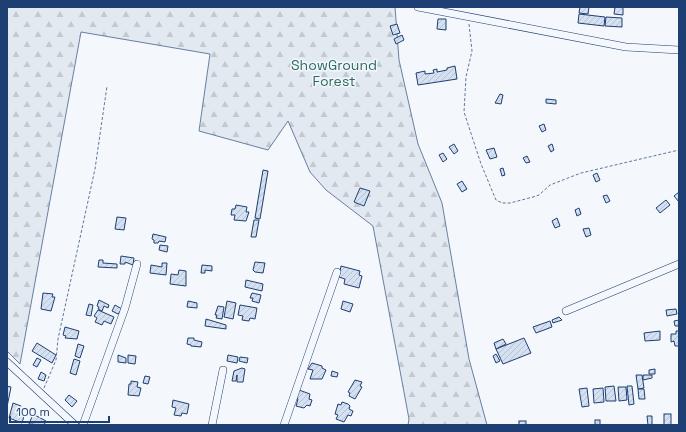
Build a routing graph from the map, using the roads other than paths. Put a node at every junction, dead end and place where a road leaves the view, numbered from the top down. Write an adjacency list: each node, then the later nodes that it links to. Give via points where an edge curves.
1 (418, 7): 2 (street, via 626,47)
2 (679, 50)
3 (137, 264): 10 (street, via 126,308)
4 (679, 264): 6 (street)
5 (337, 272): 12 (street)
6 (566, 311)
7 (7, 362): 9 (street)
8 (223, 370): 11 (street)
9 (75, 425)
10 (83, 425)
11 (212, 425)
12 (284, 425)

